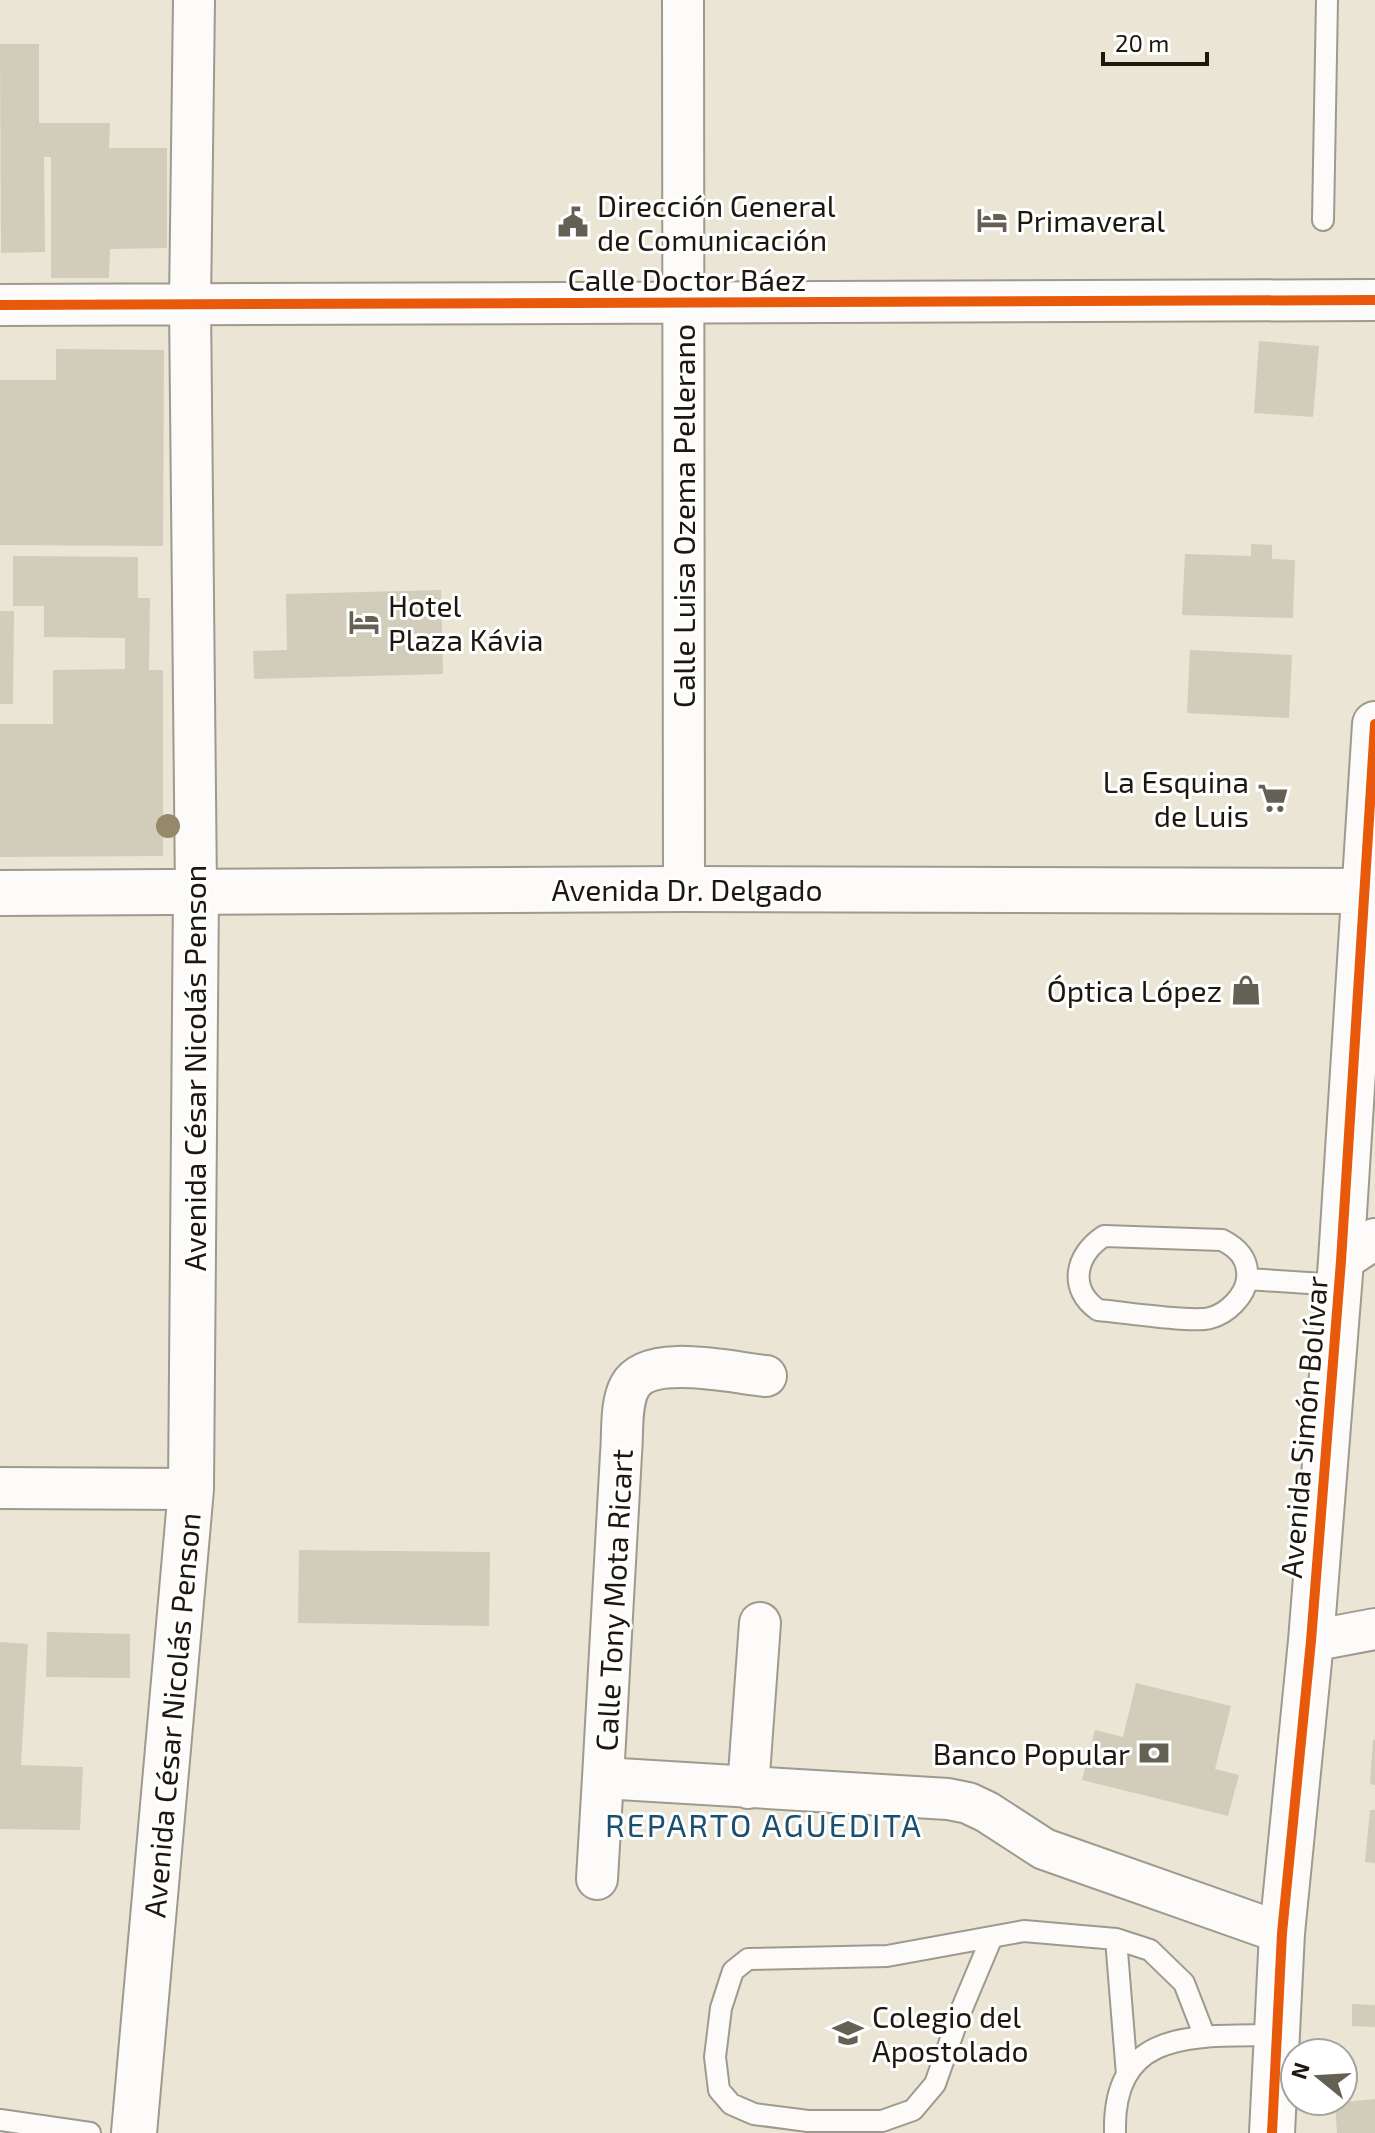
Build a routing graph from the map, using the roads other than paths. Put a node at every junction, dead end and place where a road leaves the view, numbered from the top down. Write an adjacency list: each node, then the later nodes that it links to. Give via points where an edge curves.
1 (194, 0): 7 (street, Avenida César Nicolás Penson)
2 (683, 0): 6 (street, Calle Luisa Ozema Pellerano)
3 (1327, 0): 4 (lane)
4 (1323, 220)
5 (1375, 300): 6 (street, Calle Doctor Báez)
6 (683, 303): 7 (street, Calle Doctor Báez); 10 (street, Calle Luisa Ozema Pellerano)
7 (190, 304): 8 (street, Calle Doctor Báez); 11 (street, Avenida César Nicolás Penson)
8 (0, 305)
9 (1375, 724): 12 (main road, Avenida Simón Bolívar)
10 (684, 889): 11 (main road, Avenida Dr. Delgado); 12 (main road, Avenida Dr. Delgado)
11 (196, 891): 13 (main road, Avenida Dr. Delgado); 18 (main road, Avenida César Nicolás Penson)
12 (1369, 891): 14 (main road, Avenida Simón Bolívar)
13 (0, 893)
14 (1351, 1262): 15 (lane); 21 (main road, Avenida Simón Bolívar)
15 (1247, 1279): 15 (lane, via 1245,1259 1236,1247 1204,1238 1104,1236 1089,1246 1079,1266 1079,1286 1086,1302 1098,1310 1190,1318 1211,1318 1230,1307)
16 (766, 1376): 22 (street, Calle Tony Mota Ricart, via 666,1366 643,1372 630,1386 624,1408)
17 (0, 1488): 18 (street)
18 (191, 1489): 33 (main road, Avenida César Nicolás Penson)
19 (760, 1623): 23 (street)
20 (1375, 1629): 21 (street)
21 (1311, 1641): 25 (main road, Avenida Simón Bolívar)
22 (603, 1778): 23 (street, Calle Tony Mota Ricart); 24 (street)
23 (748, 1788): 25 (street, Calle Tony Mota Ricart, via 968,1803 1044,1849)
24 (597, 1879)
25 (1282, 1933): 28 (main road, Avenida Simón Bolívar)
26 (992, 1937): 26 (lane, via 887,1956 748,1959 733,1971 721,2008 715,2057 719,2090 731,2104 754,2114 808,2121 882,2121 913,2110 935,2084); 27 (lane, via 1024,1931)
27 (1116, 1939): 29 (lane, via 1150,1950 1184,1983); 30 (lane)
28 (1277, 2035): 29 (lane); 35 (main road, Avenida Simón Bolívar)
29 (1205, 2037): 30 (lane, via 1186,2037 1156,2048)
30 (1127, 2075): 34 (lane, via 1119,2092)
31 (0, 2120): 32 (lane)
32 (90, 2133)
33 (134, 2133)
34 (1115, 2133)
35 (1272, 2133)

